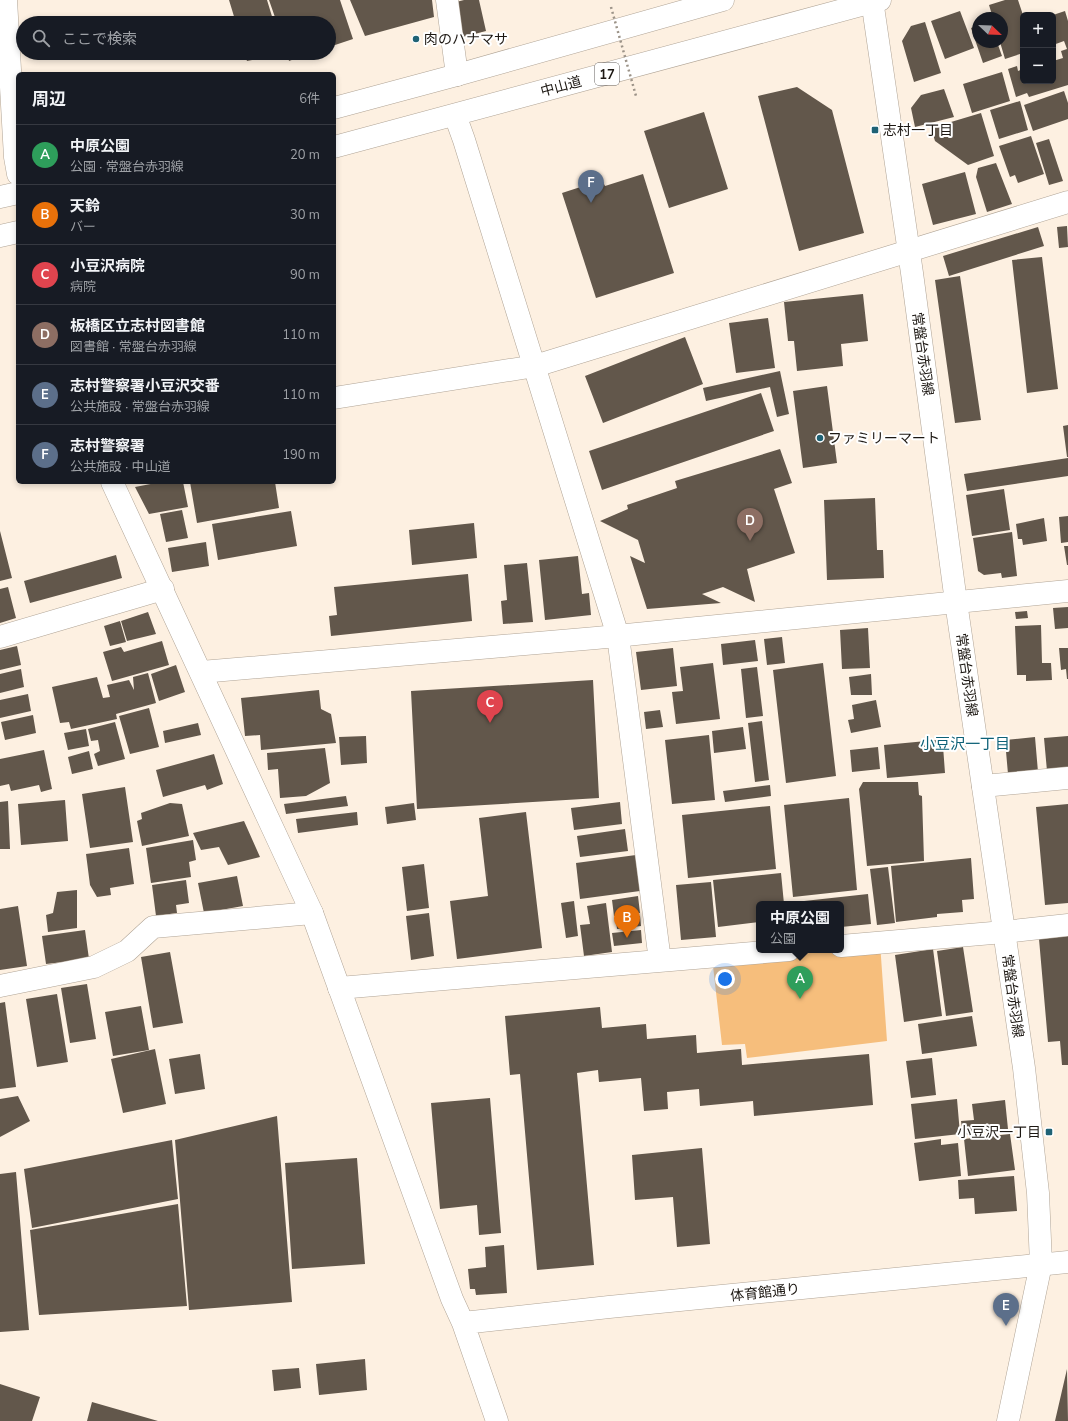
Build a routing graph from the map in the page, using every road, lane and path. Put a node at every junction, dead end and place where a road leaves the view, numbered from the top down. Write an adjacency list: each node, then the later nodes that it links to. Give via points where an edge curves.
1 (6, 0): 11 (main road)
2 (448, 0): 6 (main road)
3 (723, 0): 6 (main road)
4 (875, 1): 9 (main road, 中山道 / 17); 17 (main road, 常盤台赤羽線)
5 (611, 7): 7 (path, bridge)
6 (457, 75): 8 (main road)
7 (636, 96)
8 (336, 107)
9 (455, 115): 10 (main road, 中山道 / 17); 18 (main road)
10 (336, 146)
11 (16, 163)
12 (16, 193): 13 (main road)
13 (0, 197)
14 (1068, 202): 17 (main road)
15 (16, 232): 16 (main road)
16 (0, 236)
17 (908, 251): 18 (main road); 23 (main road, 常盤台赤羽線)
18 (535, 366): 19 (main road); 24 (main road)
19 (336, 398)
20 (113, 484): 21 (main road)
21 (163, 588): 25 (main road); 26 (main road)
22 (1068, 592): 23 (main road)
23 (956, 602): 24 (main road); 28 (main road, 常盤台赤羽線)
24 (618, 636): 26 (main road); 34 (main road)
25 (0, 637)
26 (201, 672): 29 (main road)
27 (1068, 778): 28 (main road)
28 (983, 786): 31 (main road, 常盤台赤羽線)
29 (312, 914): 35 (main road, via 154,927 127,952 94,967); 36 (main road)
30 (1068, 925): 31 (main road)
31 (1004, 932): 32 (main road); 38 (main road, 常盤台赤羽線, via 1024,1068 1038,1193)
32 (844, 946)
33 (756, 953): 34 (main road)
34 (660, 961): 36 (main road)
35 (0, 986)
36 (339, 988): 39 (main road)
37 (1068, 1262): 38 (main road, 体育館通り)
38 (1041, 1264): 39 (main road, 体育館通り); 41 (main road, 常盤台赤羽線)
39 (463, 1323): 40 (main road)
40 (497, 1421)
41 (1008, 1421)

